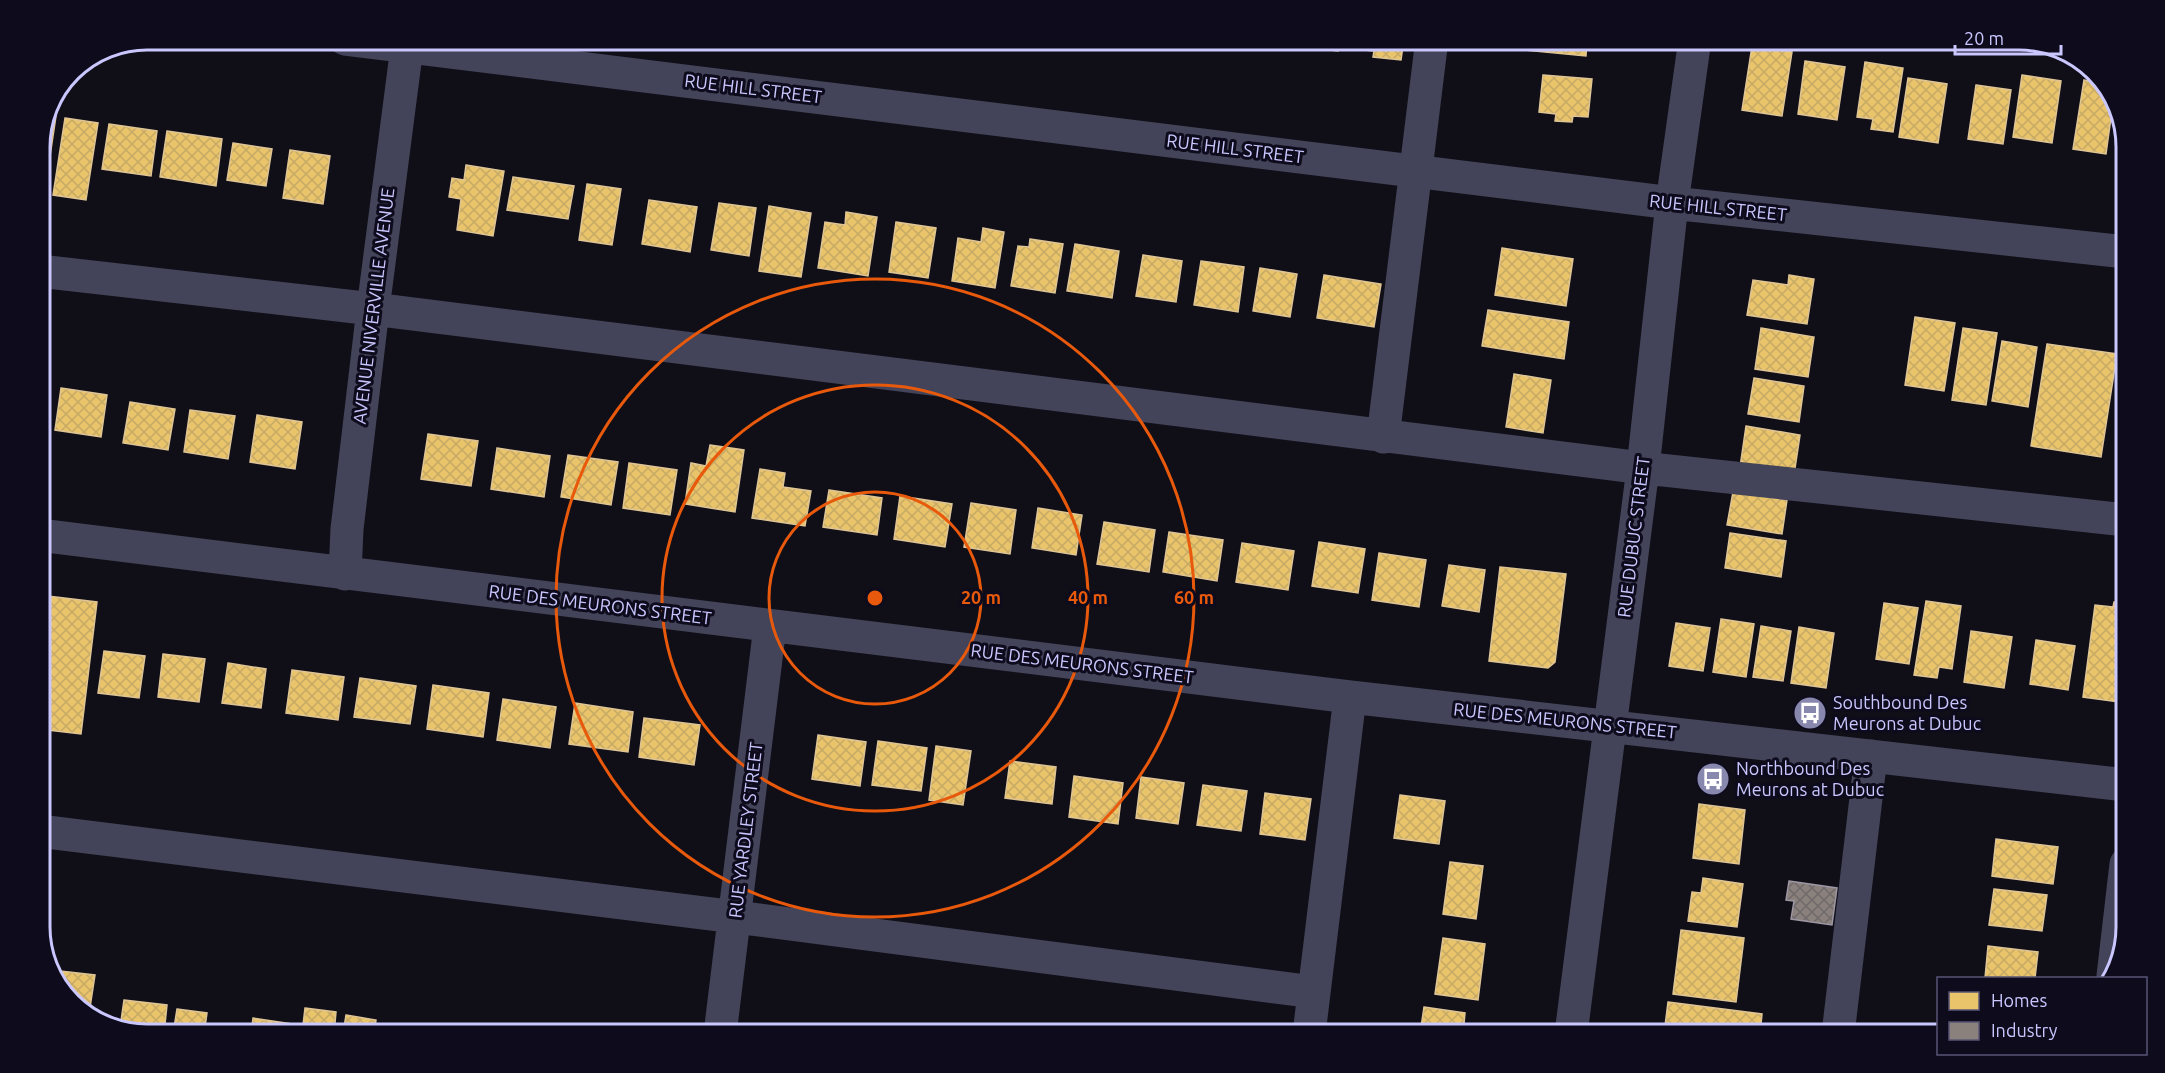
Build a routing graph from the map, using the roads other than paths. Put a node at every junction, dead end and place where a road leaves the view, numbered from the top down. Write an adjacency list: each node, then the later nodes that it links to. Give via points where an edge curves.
1 (406, 50): 9 (street, AVENUE NIVERVILLE AVENUE)
2 (462, 50): 5 (street, RUE HILL STREET)
3 (1430, 50): 5 (street)
4 (1693, 50): 6 (street, RUE DUBUC STREET)
5 (1414, 171): 6 (street, RUE HILL STREET); 10 (street)
6 (1672, 203): 7 (street, RUE HILL STREET); 11 (street, RUE DUBUC STREET)
7 (2115, 251)
8 (50, 272): 9 (street)
9 (373, 309): 10 (street); 14 (street, AVENUE NIVERVILLE AVENUE)
10 (1383, 437): 11 (street)
11 (1643, 468): 12 (street); 17 (street, RUE DUBUC STREET)
12 (2115, 519)
13 (50, 536): 14 (street, RUE DES MEURONS STREET)
14 (345, 574): 15 (street, RUE DES MEURONS STREET)
15 (770, 626): 16 (street, RUE DES MEURONS STREET); 21 (street, RUE YARDLEY STREET)
16 (1350, 697): 17 (street, RUE DES MEURONS STREET); 22 (street)
17 (1609, 726): 18 (street, RUE DES MEURONS STREET); 25 (street, RUE DUBUC STREET)
18 (1871, 756): 19 (street, RUE DES MEURONS STREET); 26 (street)
19 (2116, 784)
20 (50, 832): 21 (street)
21 (736, 917): 22 (street); 23 (street, RUE YARDLEY STREET)
22 (1314, 992): 24 (street)
23 (721, 1024)
24 (1311, 1024)
25 (1572, 1024)
26 (1839, 1024)

